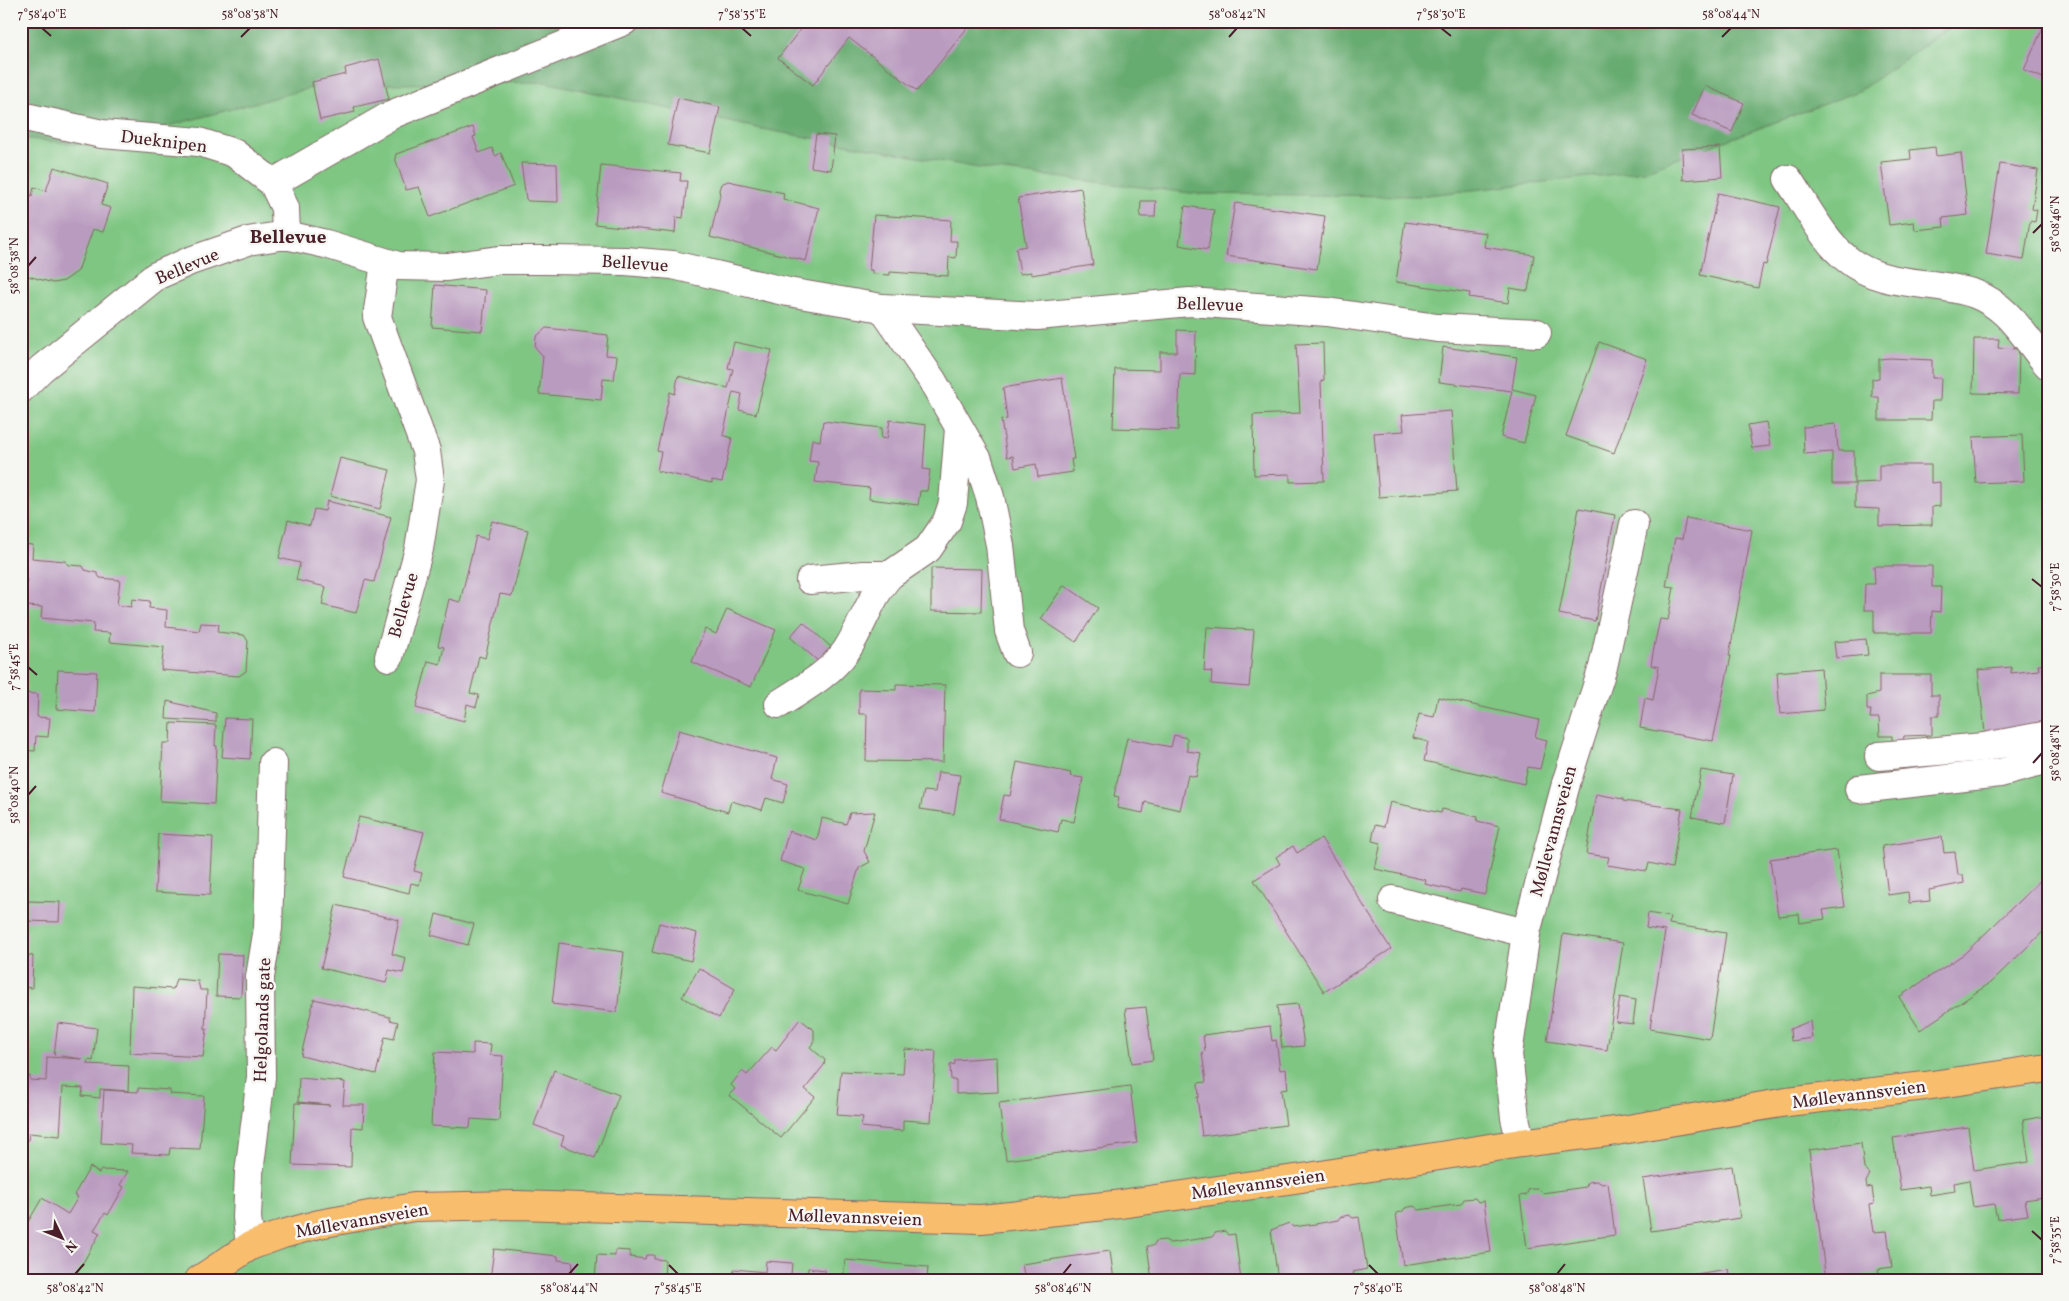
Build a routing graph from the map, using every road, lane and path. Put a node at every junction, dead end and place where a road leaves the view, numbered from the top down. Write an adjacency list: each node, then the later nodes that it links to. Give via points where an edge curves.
1 (624, 21): 4 (street, via 393,114)
2 (21, 116): 4 (street, Dueknipen, via 102,134 199,142 234,153)
3 (1788, 180): 9 (street, via 1833,245 1847,259 1880,277 1976,294 2014,321)
4 (273, 184): 5 (street, Dueknipen, via 285,208)
5 (286, 235): 6 (street, Bellevue); 10 (street, Bellevue, via 248,241 156,276)
6 (385, 263): 7 (street, Bellevue, via 447,267 499,260 545,260 673,265 788,292); 16 (street, Bellevue, via 377,317 426,451 430,480 419,549)
7 (882, 308): 8 (street, Bellevue, via 1037,316 1190,302 1327,312 1437,328); 11 (street, via 932,380)
8 (1538, 333)
9 (2048, 365)
10 (21, 388)
11 (959, 428): 13 (street, via 953,503 948,521 928,549); 15 (street, via 978,460 990,497 1004,572 1009,631)
12 (1634, 524): 24 (street, Møllevannsveien, via 1603,667 1566,780)
13 (890, 575): 14 (street); 17 (street, via 845,652 823,675)
14 (810, 580)
15 (1017, 653)
16 (388, 656)
17 (779, 704)
18 (2048, 735): 19 (street, via 1984,747)
19 (1879, 756)
20 (2048, 760): 22 (street, via 2000,773)
21 (273, 763): 27 (street, Helgolands gate, via 268,928 260,977 261,1077 248,1173)
22 (1859, 789)
23 (1393, 900): 24 (street)
24 (1526, 933): 26 (street, Møllevannsveien, via 1508,1054)
25 (2048, 1068): 26 (main road, Møllevannsveien, via 1787,1102 1616,1131)
26 (1521, 1143): 27 (main road, Møllevannsveien, via 1114,1205 981,1220 518,1205 414,1207 319,1224)
27 (250, 1246): 28 (main road, Møllevannsveien)
28 (198, 1280)

